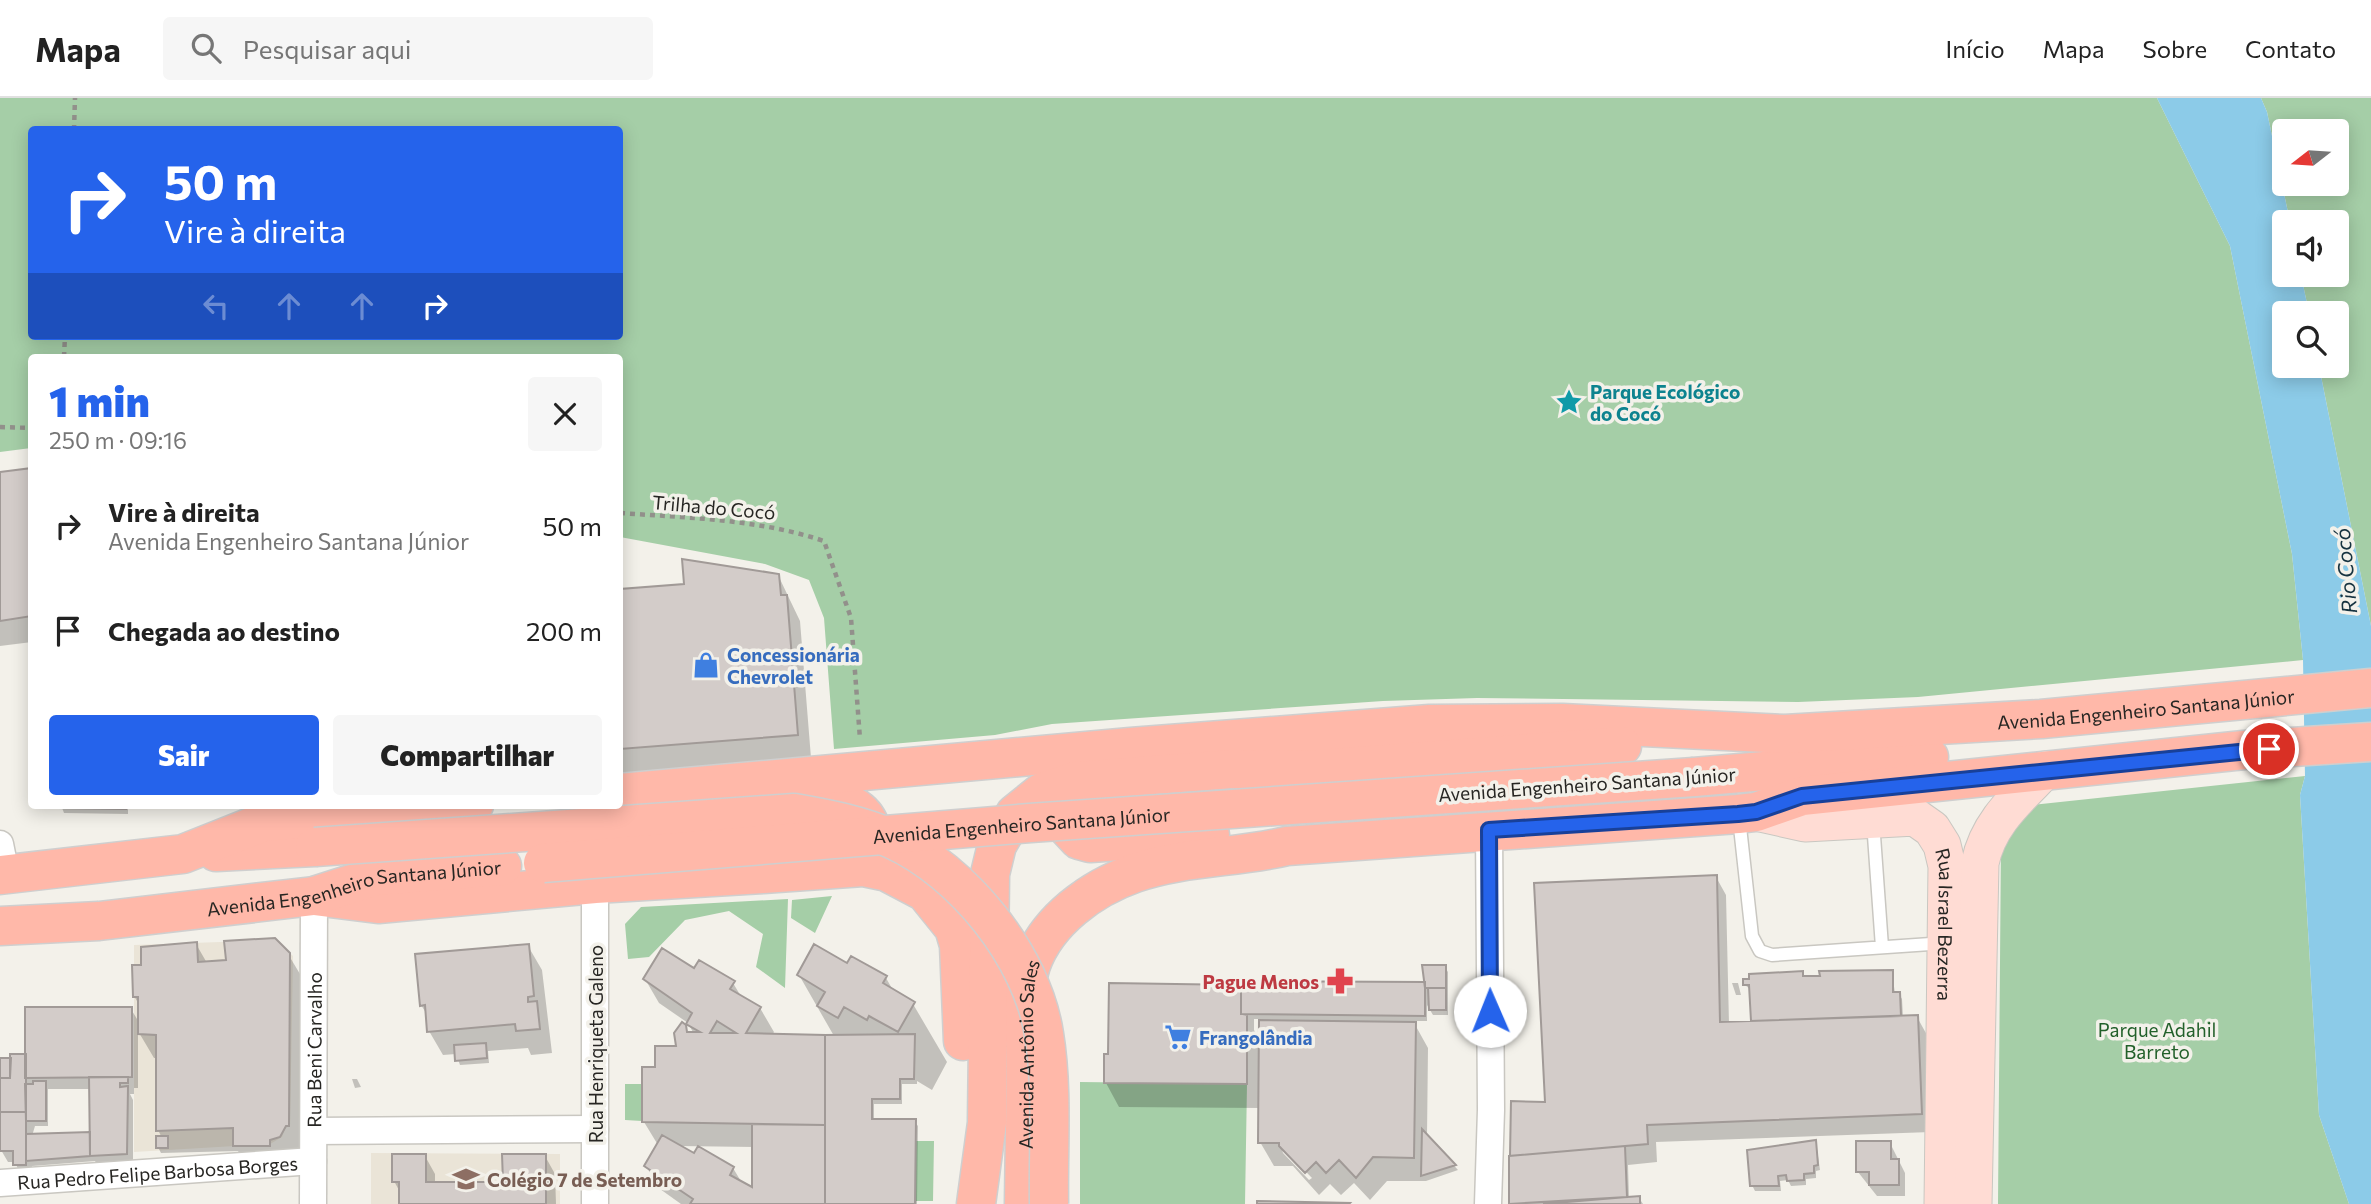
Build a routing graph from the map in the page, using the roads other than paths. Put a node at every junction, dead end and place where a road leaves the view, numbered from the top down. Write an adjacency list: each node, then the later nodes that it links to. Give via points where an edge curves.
1 (2371, 688): 2 (main road, Avenida Engenheiro Santana Júnior, via 2041,719)
2 (1785, 734): 4 (main road); 6 (main road, Avenida Engenheiro Santana Júnior, via 1562,723 1430,724)
3 (2371, 742): 5 (main road, Avenida Engenheiro Santana Júnior)
4 (1305, 770): 12 (main road, via 1236,788 1086,800 1069,813 1066,826 1079,840 1090,843 1251,831); 28 (main road, via 1231,769 1075,781 1041,793 1014,814 997,845 990,874 987,1123)
5 (2045, 770): 8 (main road, Avenida Engenheiro Santana Júnior); 17 (main road, Avenida Engenheiro Santana Júnior, bridge, via 1994,755 1967,754 376,876); 33 (street, Rua Israel Bezerra, via 1999,819 1984,842 1980,863)
6 (745, 783): 7 (main road, Avenida Engenheiro Santana Júnior); 15 (main road, via 828,793 858,810 868,822 868,847 855,860)
7 (623, 793)
8 (1876, 803): 10 (main road, Avenida Engenheiro Santana Júnior, via 1802,796); 20 (street, Rua Israel Bezerra, via 1915,817 1942,845 1947,866); 21 (lane)
9 (425, 809): 13 (main road, via 264,822)
10 (1747, 813): 11 (main road, Avenida Engenheiro Santana Júnior); 21 (lane, via 1752,936 1760,951 1772,955)
11 (1489, 830): 12 (main road, Avenida Engenheiro Santana Júnior); 31 (street)
12 (1286, 846): 18 (main road, Avenida Engenheiro Santana Júnior, via 1134,873 1082,900)
13 (183, 854): 14 (main road); 30 (main road, bridge, via 794,813 859,826 894,840 949,876 986,915 1020,966 1044,1030 1048,1061)
14 (2, 864)
15 (835, 869): 16 (main road); 28 (main road, via 863,867 902,877 925,892 954,928 962,987 962,1122)
16 (595, 884): 17 (main road, via 378,904); 22 (street, Rua Henriqueta Galeno)
17 (314, 895): 19 (main road, Avenida Engenheiro Santana Júnior, via 99,921); 23 (street, Rua Beni Carvalho)
18 (1064, 915): 29 (main road, Avenida Antônio Sales, via 1040,946 1027,981)
19 (0, 926)
20 (1947, 943): 21 (lane); 32 (street, Rua Israel Bezerra)
21 (1882, 947)
22 (595, 1129): 23 (street); 27 (street, Rua Henriqueta Galeno)
23 (314, 1131): 24 (street, Rua Beni Carvalho)
24 (313, 1161): 25 (street, Rua Pedro Felipe Barbosa Borges); 26 (street, Rua Beni Carvalho)
25 (0, 1184)
26 (313, 1204)
27 (595, 1204)
28 (974, 1204)
29 (1024, 1204)
30 (1049, 1204)
31 (1488, 1204)
32 (1943, 1204)
33 (1973, 1204)

